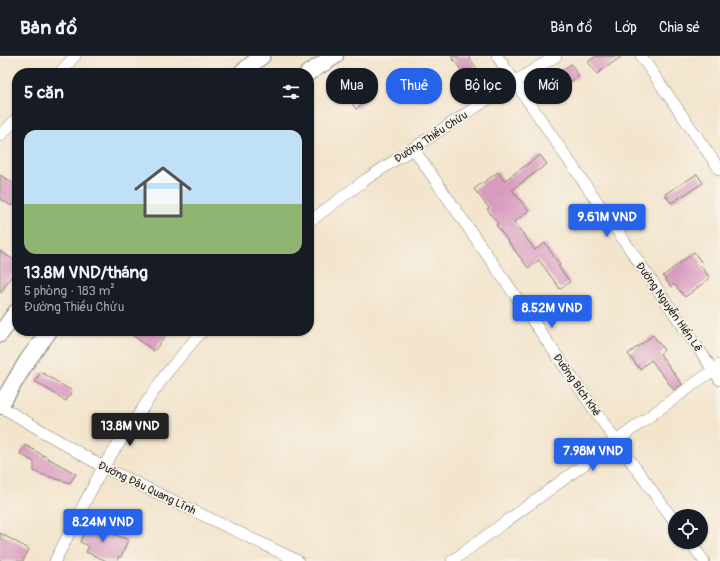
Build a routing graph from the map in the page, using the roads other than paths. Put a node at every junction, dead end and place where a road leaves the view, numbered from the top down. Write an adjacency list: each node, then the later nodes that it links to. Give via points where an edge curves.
1 (75, 56): 7 (street)
2 (262, 56): 8 (street)
3 (335, 56): 10 (street)
4 (496, 56): 9 (street, Đường Nguyễn Hiến Lê)
5 (556, 56): 11 (street, Đường Thiều Chửu)
6 (641, 56): 17 (street)
7 (64, 68)
8 (247, 68)
9 (504, 68)
10 (314, 69)
11 (516, 81)
12 (516, 85): 23 (street, Đường Nguyễn Hiến Lê)
13 (480, 104): 16 (street, Đường Thiều Chửu)
14 (12, 122): 15 (street)
15 (2, 131)
16 (413, 148): 18 (street, Đường Thiều Chửu); 26 (street, Đường Bích Khê)
17 (720, 170)
18 (314, 218)
19 (12, 318): 20 (street)
20 (0, 334)
21 (46, 336): 25 (street, via 27,361)
22 (198, 336): 27 (street, via 164,375)
23 (716, 368): 24 (street, Đường Nguyễn Hiến Lê); 26 (street)
24 (720, 380)
25 (0, 406): 27 (street, Đường Đậu Quang Lĩnh)
26 (616, 441): 28 (street, Đường Bích Khê); 32 (street)
27 (103, 467): 30 (street); 31 (street, Đường Đậu Quang Lĩnh)
28 (668, 512)
29 (695, 549): 33 (street)
30 (55, 561)
31 (298, 561)
32 (452, 561)
33 (704, 561)

